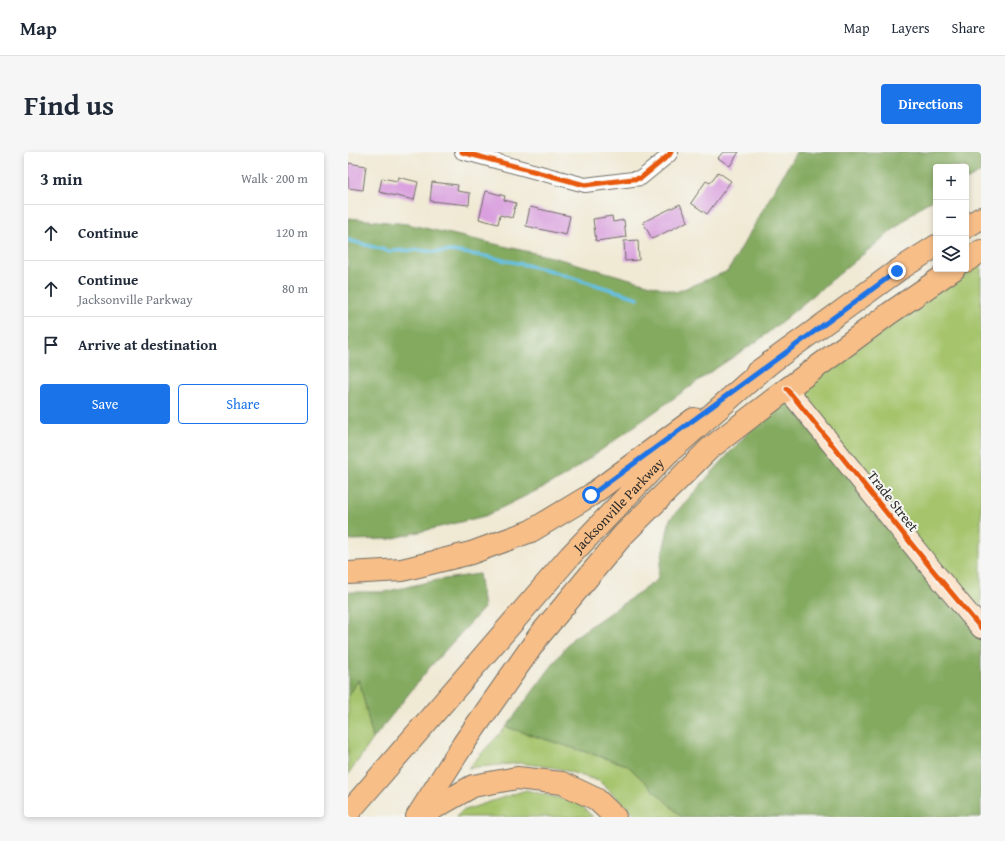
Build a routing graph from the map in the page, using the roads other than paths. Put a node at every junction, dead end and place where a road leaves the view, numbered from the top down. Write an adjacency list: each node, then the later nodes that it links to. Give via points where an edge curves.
1 (462, 152): 2 (street, via 585,185 641,178)
2 (671, 152)
3 (981, 218): 4 (main road)
4 (969, 225)
5 (933, 248): 9 (main road, Jacksonville Parkway)
6 (981, 251): 7 (main road)
7 (969, 259)
8 (950, 272): 10 (main road, Jacksonville Parkway)
9 (771, 362): 11 (main road, via 591,495 531,531 471,553 402,570); 13 (main road, Jacksonville Parkway, via 667,454 576,550)
10 (787, 389): 12 (street, Trade Street); 14 (main road, Jacksonville Parkway, via 709,449 623,535 539,636 464,743)
11 (348, 573)
12 (981, 628)
13 (348, 813)
14 (418, 817): 15 (main road, via 473,786 517,778 562,783 596,798)
15 (615, 817)

